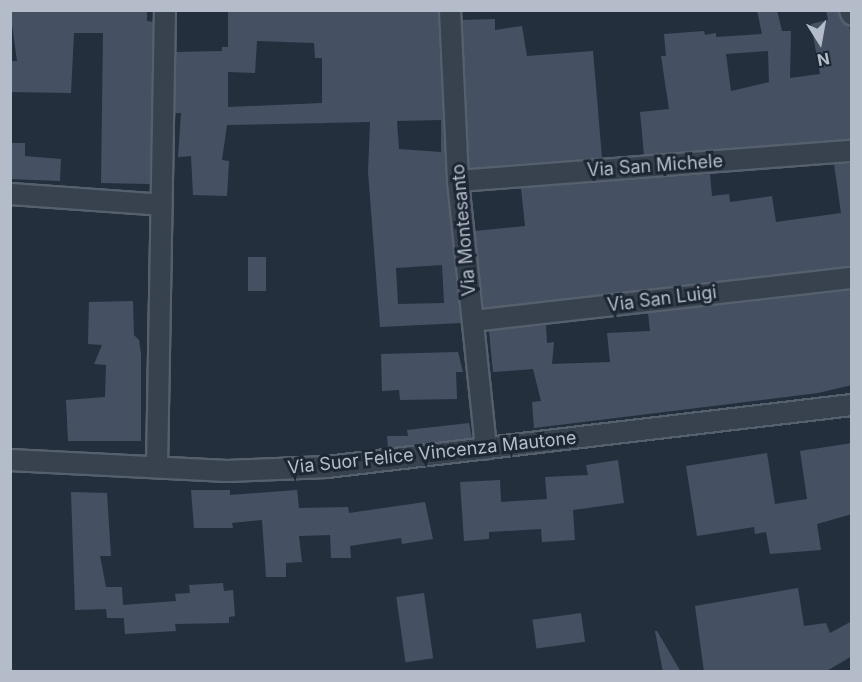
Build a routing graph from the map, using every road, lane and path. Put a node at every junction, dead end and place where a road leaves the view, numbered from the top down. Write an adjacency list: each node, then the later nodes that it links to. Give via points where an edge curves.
1 (165, 10): 8 (street)
2 (450, 10): 6 (street, Via Montesanto)
3 (850, 10): 4 (street)
4 (852, 15)
5 (852, 151): 6 (street, Via San Michele)
6 (458, 181): 10 (street, Via Montesanto)
7 (10, 194): 8 (street)
8 (162, 205): 14 (street)
9 (852, 278): 10 (street, Via San Luigi)
10 (473, 321): 12 (street, Via Montesanto)
11 (852, 405): 12 (street, Via Suor Felice Vincenza Mautone)
12 (486, 449): 14 (street, Via Suor Felice Vincenza Mautone, via 327,467 227,471)
13 (10, 460): 14 (street, Via Suor Felice Vincenza Mautone)
14 (157, 467)

